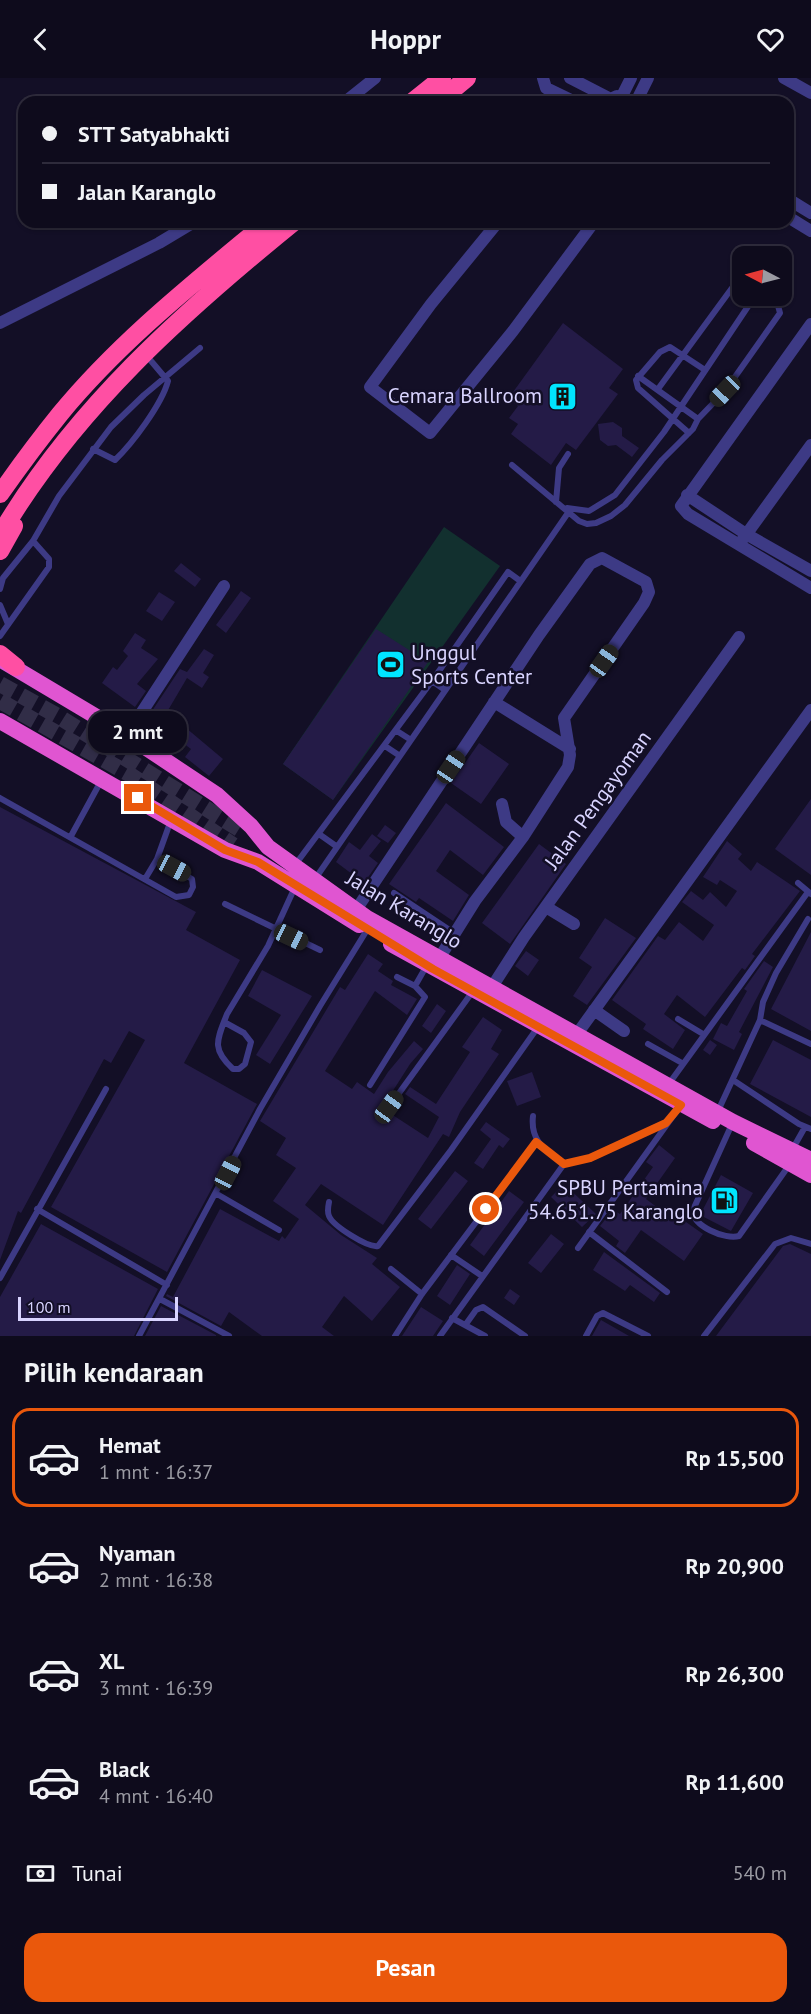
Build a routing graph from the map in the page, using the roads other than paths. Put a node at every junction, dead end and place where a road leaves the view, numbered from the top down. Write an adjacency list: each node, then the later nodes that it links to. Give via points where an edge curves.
1 (375, 78): 10 (street)
2 (442, 78): 11 (highway)
3 (467, 78): 12 (highway)
4 (570, 78): 14 (street)
5 (631, 78): 15 (street)
6 (648, 78): 16 (street)
7 (784, 78): 9 (street)
8 (548, 81): 13 (street)
9 (811, 93)
10 (352, 96)
11 (419, 96)
12 (445, 96)
13 (567, 96)
14 (611, 96)
15 (622, 96)
16 (625, 96)
17 (794, 203): 18 (street)
18 (811, 213)
19 (794, 221): 25 (street)
20 (184, 228): 29 (street)
21 (260, 228): 47 (highway, via 131,339 61,412)
22 (287, 228): 34 (highway, via 179,319)
23 (493, 228): 24 (street, via 370,387 430,433)
24 (590, 228)
25 (811, 231)
26 (732, 288): 33 (lane)
27 (747, 306): 35 (lane)
28 (778, 306): 41 (lane, via 780,313 725,391)
29 (0, 323)
30 (811, 324): 31 (street)
31 (807, 340): 49 (street)
32 (200, 348): 36 (lane)
33 (684, 355): 35 (lane); 37 (lane, via 665,348); 38 (lane)
34 (147, 356): 36 (lane); 56 (highway, via 85,417 40,474); 59 (highway, via 49,474)
35 (705, 370): 39 (lane)
36 (166, 376): 44 (lane, via 122,414); 44 (lane, via 164,393 128,448 113,460)
37 (638, 376): 38 (lane); 40 (lane, via 638,388)
38 (658, 389): 39 (lane)
39 (682, 405): 40 (lane); 41 (lane)
40 (673, 418): 42 (lane); 48 (lane)
41 (698, 419): 42 (lane)
42 (689, 433): 51 (lane)
43 (811, 445): 55 (street)
44 (93, 449): 57 (lane)
45 (568, 454): 50 (lane, via 559,468)
46 (512, 465): 50 (lane)
47 (0, 494)
48 (615, 495): 51 (lane); 53 (lane)
49 (687, 495): 55 (street); 58 (street, via 681,506 685,512)
50 (557, 503): 52 (lane)
51 (625, 505): 54 (lane)
52 (569, 511): 53 (lane); 54 (lane, via 587,524); 61 (lane)
53 (589, 511): 54 (lane)
54 (596, 523)
55 (746, 534): 58 (street); 60 (street)
56 (0, 535)
57 (33, 541): 64 (lane, via 3,578); 66 (lane, via 49,559 49,567)
58 (738, 546): 62 (street)
59 (0, 551)
60 (811, 570): 62 (street)
61 (519, 580): 70 (lane, via 508,572); 71 (lane)
62 (806, 585)
63 (224, 586): 77 (street)
64 (0, 589)
65 (0, 605): 66 (lane)
66 (8, 624): 67 (lane)
67 (0, 636)
68 (739, 637): 102 (street, Jalan Pengayoman)
69 (5, 660): 77 (highway, Jalan Karanglo)
70 (432, 681): 71 (lane); 76 (lane)
71 (445, 690): 79 (lane)
72 (494, 702): 74 (street, via 590,564 602,558 646,582 649,592); 78 (street); 103 (street)
73 (811, 710): 115 (street)
74 (564, 718): 78 (street); 81 (street)
75 (0, 721): 83 (highway, Jalan Karanglo)
76 (397, 731): 79 (lane); 80 (lane)
77 (127, 735): 91 (highway, Jalan Karanglo, via 217,795)
78 (548, 735): 81 (street)
79 (411, 740): 82 (lane)
80 (386, 746): 82 (lane); 87 (lane)
81 (570, 749): 89 (street, via 568,767)
82 (400, 756): 90 (lane)
83 (104, 778): 86 (highway, Jalan Karanglo); 88 (lane)
84 (0, 798): 88 (lane)
85 (502, 804): 89 (street, via 506,822)
86 (172, 817): 92 (lane); 93 (highway, Jalan Karanglo, via 225,850)
87 (319, 834): 90 (lane); 94 (lane)
88 (71, 836): 95 (lane)
89 (523, 837): 108 (street)
90 (336, 846): 96 (lane)
91 (268, 847): 93 (highway, via 236,837); 94 (highway, Jalan Karanglo)
92 (157, 859): 95 (lane); 95 (lane, via 192,879 189,895 178,898)
93 (258, 862): 98 (highway, Jalan Karanglo)
94 (295, 866): 96 (highway, Jalan Karanglo)
95 (145, 879)
96 (314, 881): 103 (highway, Jalan Karanglo)
97 (798, 883): 100 (lane)
98 (296, 886): 106 (lane); 107 (highway, Jalan Karanglo)
99 (394, 893): 108 (lane)
100 (810, 893): 122 (lane)
101 (225, 904): 106 (lane)
102 (546, 907): 105 (street); 113 (street, Jalan Pengayoman)
103 (356, 910): 110 (highway, Jalan Karanglo)
104 (808, 919): 117 (lane, via 776,973)
105 (574, 924)
106 (276, 930): 109 (lane); 118 (lane)
107 (367, 930): 110 (highway, Jalan Karanglo); 142 (lane, via 260,1109)
108 (454, 933): 110 (street)
109 (320, 950)
110 (433, 964): 112 (lane); 113 (highway, Jalan Karanglo); 114 (highway, Jalan Karanglo)
111 (397, 976): 112 (lane)
112 (415, 986): 128 (lane, via 424,993 424,999)
113 (492, 987): 121 (highway, Jalan Karanglo)
114 (473, 991): 119 (highway, Jalan Karanglo); 131 (lane)
115 (594, 1010): 120 (street); 121 (street)
116 (678, 1018): 122 (lane)
117 (760, 1020): 124 (lane); 126 (lane)
118 (224, 1022): 118 (lane, via 219,1056 233,1069 239,1069 245,1064 251,1042 244,1033)
119 (538, 1027): 130 (highway, Jalan Karanglo); 143 (lane, via 378,1246 368,1245 331,1220)
120 (624, 1031)
121 (577, 1034): 127 (highway, Jalan Karanglo)
122 (703, 1034): 125 (lane)
123 (648, 1044): 125 (lane)
124 (811, 1044)
125 (682, 1063): 127 (lane)
126 (733, 1080): 133 (lane); 136 (lane)
127 (668, 1084): 133 (highway, Jalan Karanglo)
128 (370, 1085)
129 (106, 1089): 144 (lane)
130 (681, 1105): 133 (highway, Jalan Karanglo); 134 (lane)
131 (389, 1107)
132 (532, 1116): 137 (lane)
133 (715, 1116): 135 (highway, Jalan Karanglo)
134 (666, 1123): 140 (lane, via 590,1158); 146 (lane)
135 (731, 1126): 138 (highway, Jalan Karanglo); 138 (lane, via 693,1210 698,1223 729,1238 739,1236)
136 (808, 1128): 138 (lane)
137 (536, 1142): 140 (lane); 149 (lane)
138 (791, 1157): 139 (highway, Jalan Karanglo); 141 (highway, Jalan Karanglo)
139 (811, 1160)
140 (564, 1164): 152 (lane)
141 (811, 1175)
142 (217, 1194): 145 (lane); 153 (lane)
143 (330, 1202)
144 (37, 1209): 151 (lane); 153 (lane)
145 (279, 1230)
146 (589, 1232): 148 (lane); 154 (lane)
147 (811, 1244): 167 (lane, via 791,1238 775,1244)
148 (578, 1248)
149 (451, 1255): 152 (lane); 155 (lane)
150 (391, 1269): 155 (lane)
151 (1, 1275)
152 (482, 1276): 157 (lane)
153 (167, 1285): 156 (lane)
154 (667, 1292)
155 (422, 1294): 161 (lane)
156 (160, 1299): 159 (lane); 160 (lane)
157 (452, 1318): 158 (lane); 162 (lane)
158 (466, 1324): 163 (lane); 164 (lane, via 483,1307)
159 (139, 1336)
160 (230, 1336)
161 (395, 1336)
162 (440, 1336)
163 (485, 1336)
164 (525, 1336)
165 (586, 1336): 166 (lane, via 597,1316 603,1313)
166 (648, 1336)
167 (704, 1336)

